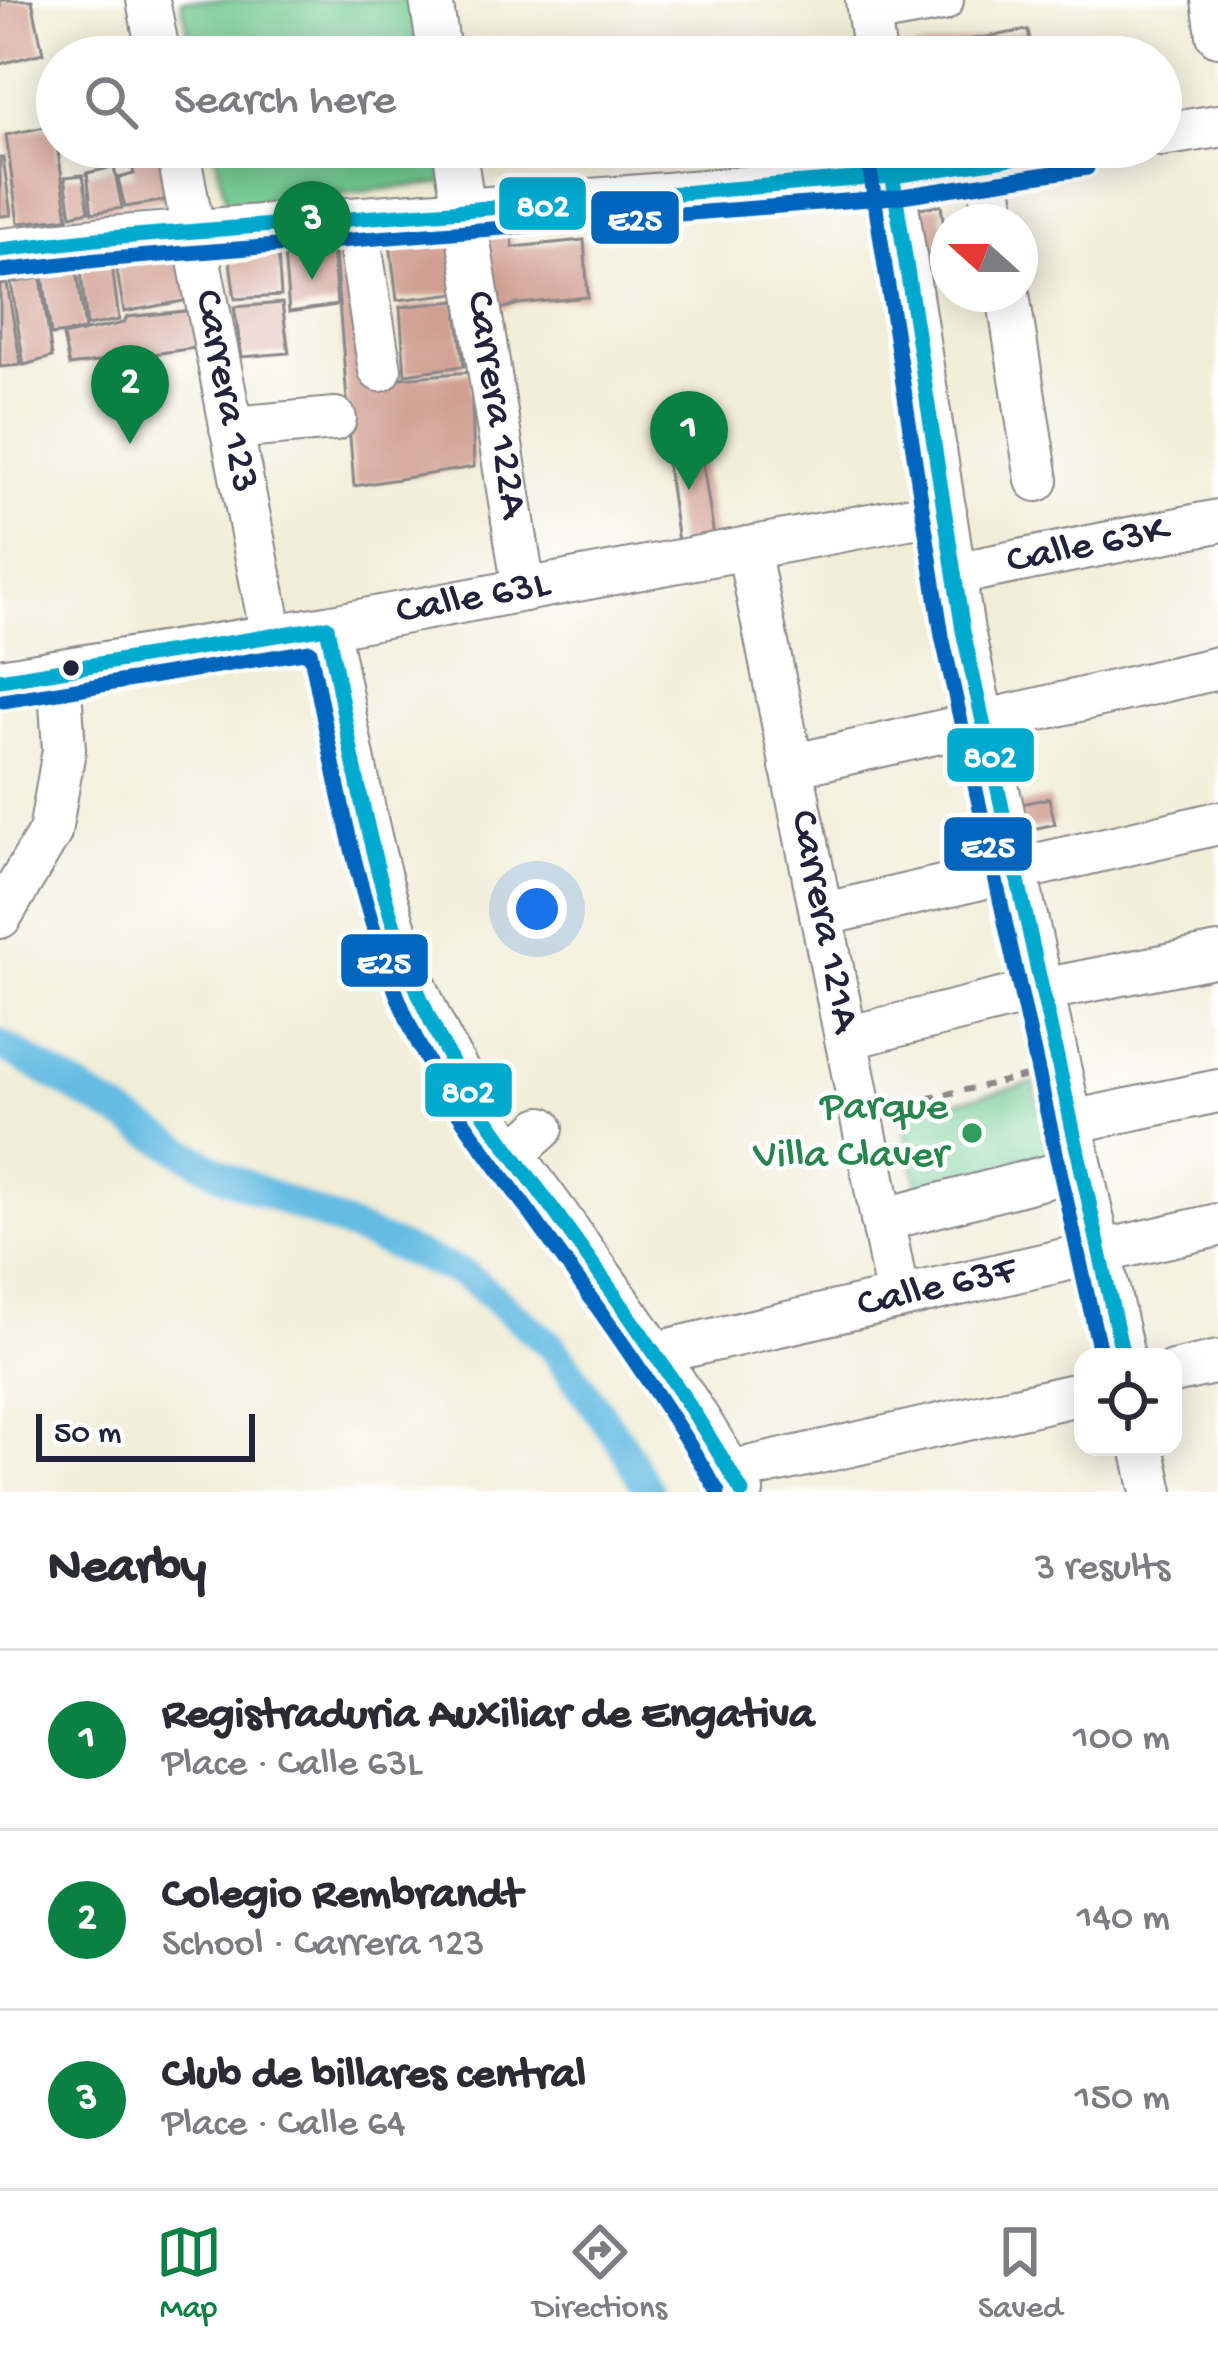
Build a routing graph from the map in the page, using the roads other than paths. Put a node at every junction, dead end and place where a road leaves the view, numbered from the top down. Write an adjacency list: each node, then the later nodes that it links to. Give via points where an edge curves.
1 (148, 0): 7 (street)
2 (431, 0): 8 (street)
3 (942, 0): 5 (street)
4 (1213, 0): 6 (street)
5 (868, 7)
6 (1218, 35)
7 (155, 36)
8 (437, 36)
9 (1218, 126): 10 (street)
10 (1182, 132)
11 (181, 168): 19 (street, Carrera 123)
12 (457, 168): 17 (street, Carrera 122A)
13 (838, 168): 17 (street)
14 (892, 168): 26 (street)
15 (987, 168): 16 (street)
16 (993, 204)
17 (464, 210): 18 (street); 30 (street, Carrera 122A)
18 (356, 219): 19 (street); 22 (street)
19 (193, 232): 20 (street); 24 (street, Carrera 123)
20 (0, 250)
21 (1011, 312): 25 (street)
22 (380, 370)
23 (335, 419): 24 (street)
24 (231, 428): 32 (street, Carrera 123)
25 (1037, 480)
26 (945, 511): 28 (street, Calle 63L); 29 (street)
27 (1218, 521): 29 (street, Calle 63K)
28 (748, 548): 30 (street, Calle 63L); 37 (street, Carrera 121A)
29 (955, 574): 36 (street)
30 (524, 590): 31 (street, Calle 63L)
31 (327, 627): 32 (street, Calle 63L); 53 (street, via 385,898 408,968 472,1095 528,1141)
32 (272, 636): 34 (street, Calle 63L)
33 (1218, 668): 36 (street)
34 (54, 671): 35 (street, Calle 63L); 41 (street, via 64,750 50,832)
35 (0, 680)
36 (983, 722): 37 (street); 39 (street)
37 (791, 766): 40 (street, Carrera 121A)
38 (1218, 823): 39 (street)
39 (1016, 870): 40 (street); 43 (street)
40 (821, 915): 44 (street, Carrera 121A)
41 (0, 917)
42 (1218, 955): 43 (street)
43 (1042, 990): 44 (street); 46 (street)
44 (846, 1038): 48 (street, Carrera 121A)
45 (1218, 1091): 46 (street)
46 (1071, 1122): 47 (street)
47 (1081, 1168): 48 (street); 50 (street)
48 (882, 1220): 51 (street, Carrera 121A)
49 (1218, 1225): 50 (street, Calle 63F)
50 (1100, 1252): 51 (street, Calle 63F); 52 (street)
51 (898, 1298): 53 (street, Calle 63F)
52 (1121, 1348)
53 (656, 1353): 58 (street)
54 (1218, 1362): 55 (street)
55 (1182, 1370)
56 (1074, 1395): 58 (street)
57 (1144, 1456): 59 (street)
58 (736, 1482)
59 (1152, 1492)

